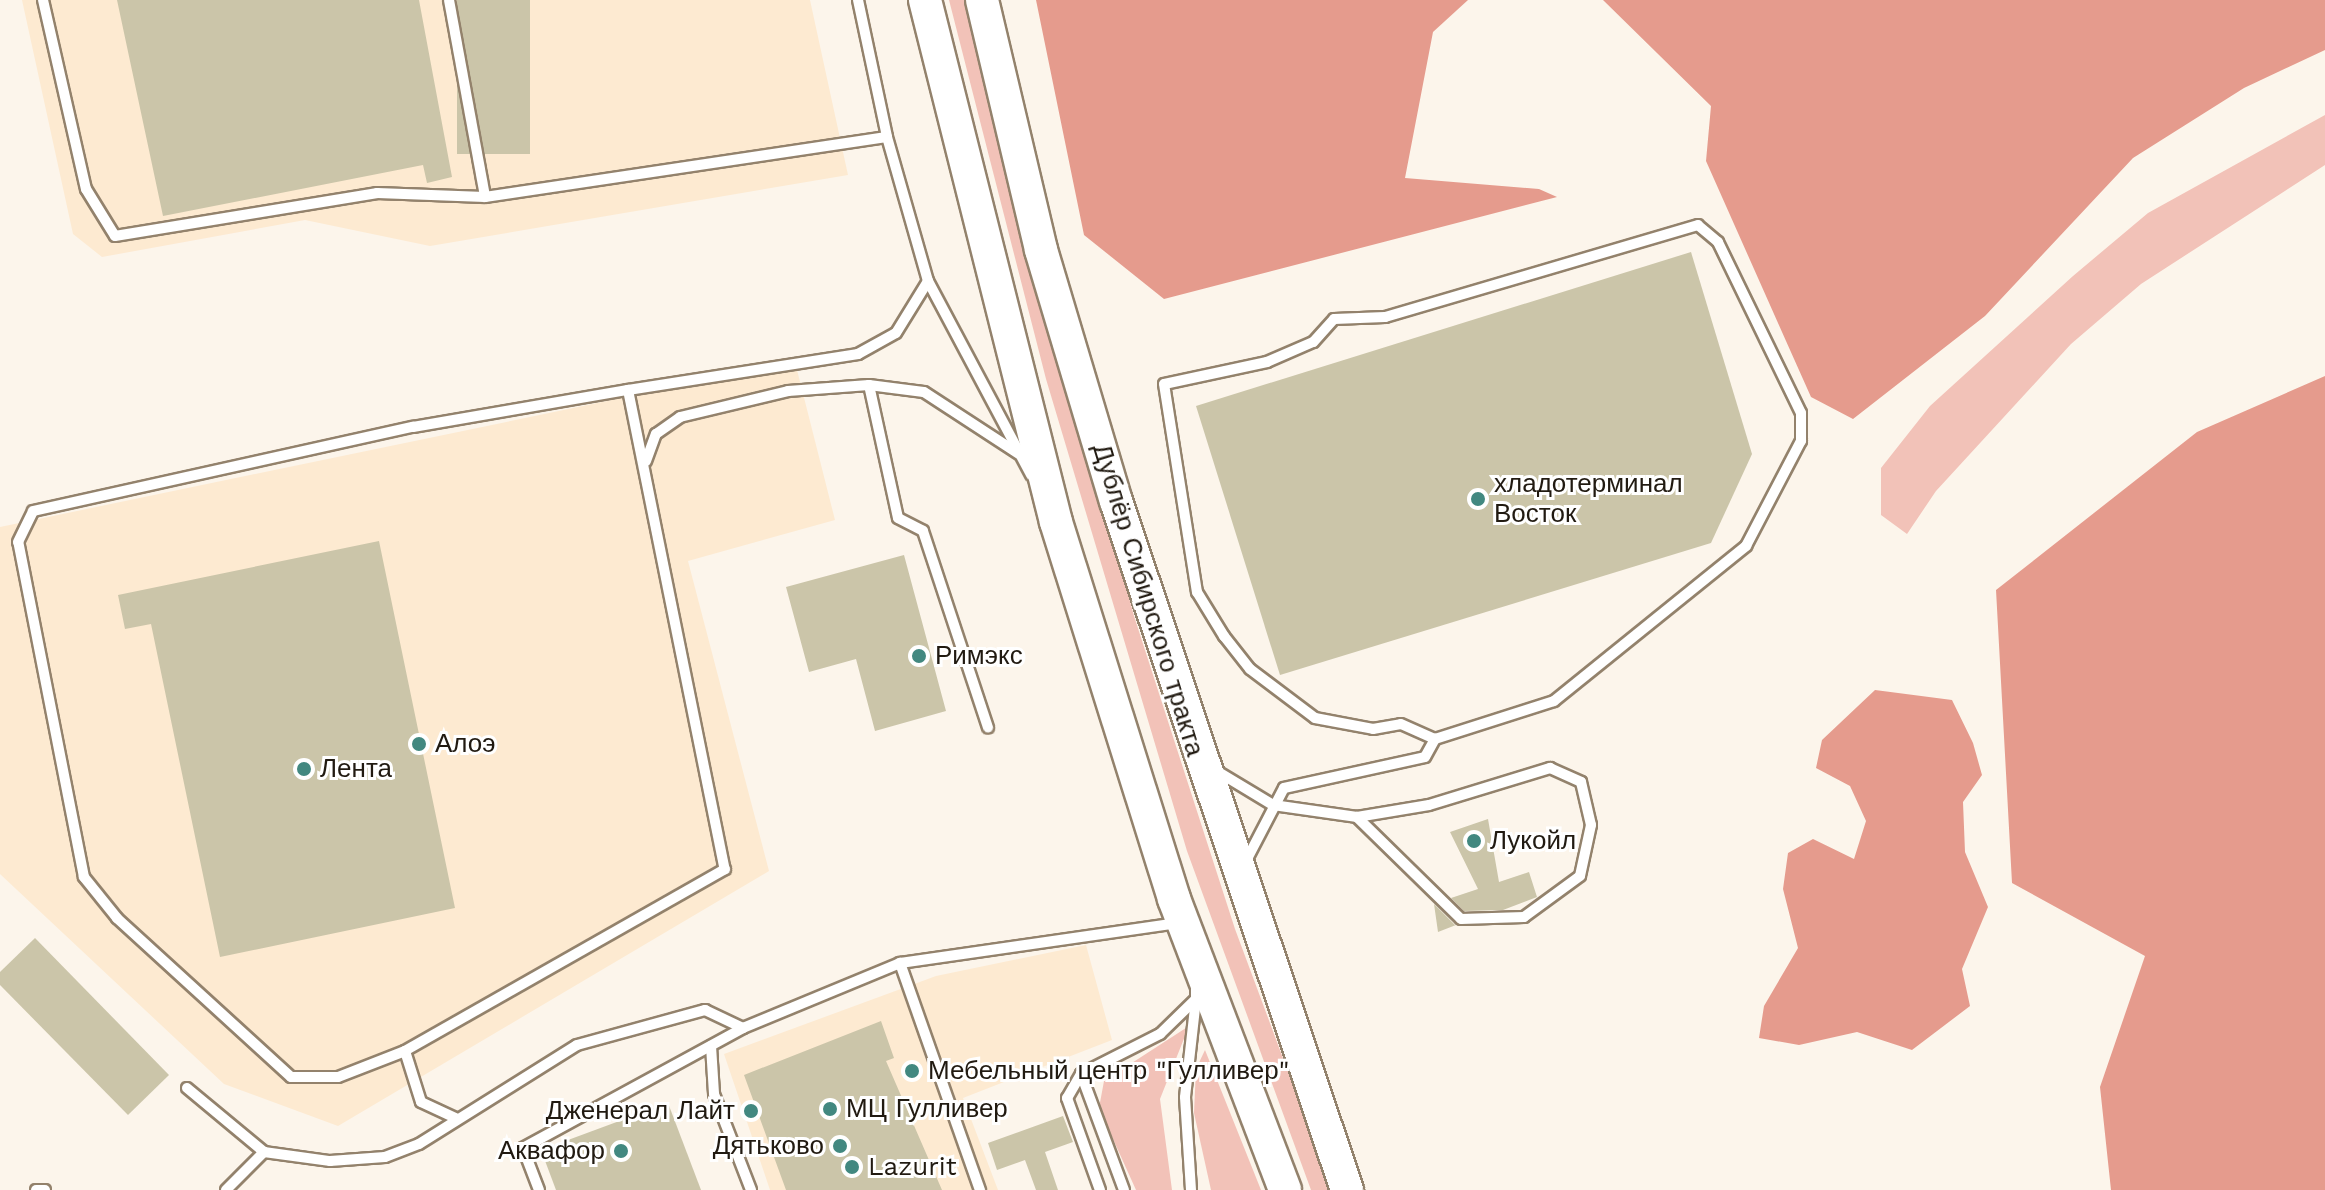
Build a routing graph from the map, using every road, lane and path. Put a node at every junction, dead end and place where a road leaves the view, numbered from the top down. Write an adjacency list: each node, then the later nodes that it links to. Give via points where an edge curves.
1 (43, 0): 7 (lane, via 86,189 115,236 377,193)
2 (449, 0): 7 (lane)
3 (858, 0): 6 (lane)
4 (925, 0): 13 (main road)
5 (982, 0): 16 (main road, Дублёр Сибирского тракта, via 1041,250)
6 (887, 137): 7 (lane); 8 (lane)
7 (485, 197)
8 (928, 281): 10 (lane, via 896,333 858,354); 11 (lane)
9 (869, 385): 11 (lane, via 924,392); 12 (lane, via 788,391 680,417 656,434); 14 (lane, via 898,518 923,531)
10 (628, 390): 12 (lane); 26 (lane, via 413,427 50,506 33,511 18,542 84,877 117,918 291,1077 338,1077)
11 (1020, 455): 13 (lane)
12 (646, 461): 26 (lane, via 725,869)
13 (1056, 522): 20 (main road)
14 (988, 728)
15 (1435, 739): 15 (lane, via 1507,719 1586,681 1746,546 1801,441 1801,413 1766,338 1718,242 1698,225 1385,317 1334,319 1313,342 1267,362 1164,384 1197,592 1224,636 1250,669 1315,718 1373,729 1401,724); 17 (lane, via 1425,757 1284,788)
16 (1197, 758): 17 (lane); 19 (main road, Дублёр Сибирского тракта)
17 (1273, 805): 18 (lane); 19 (lane, via 1250,847)
18 (1357, 817): 18 (lane, via 1461,919 1524,917 1580,876 1591,825 1581,782 1550,768 1429,805)
19 (1241, 892): 41 (main road, Дублёр Сибирского тракта)
20 (1182, 922): 21 (main road); 22 (lane)
21 (1197, 959): 23 (lane); 40 (main road)
22 (900, 963): 24 (lane); 36 (lane)
23 (1196, 999): 27 (lane, via 1160,1034); 39 (lane, via 1185,1097)
24 (743, 1028): 25 (lane); 29 (lane, via 705,1010 577,1045)
25 (711, 1046): 34 (lane, via 523,1148); 35 (lane, via 714,1094)
26 (405, 1051): 29 (lane, via 421,1102)
27 (1081, 1074): 37 (lane, via 1067,1098); 38 (lane)
28 (187, 1088): 30 (lane)
29 (456, 1118): 30 (lane, via 385,1157 330,1161)
30 (264, 1152): 33 (lane)
31 (36, 1190): 32 (lane)
32 (45, 1190)
33 (226, 1190)
34 (539, 1190)
35 (751, 1190)
36 (980, 1190)
37 (1100, 1190)
38 (1124, 1190)
39 (1191, 1190)
40 (1285, 1190)
41 (1347, 1190)

